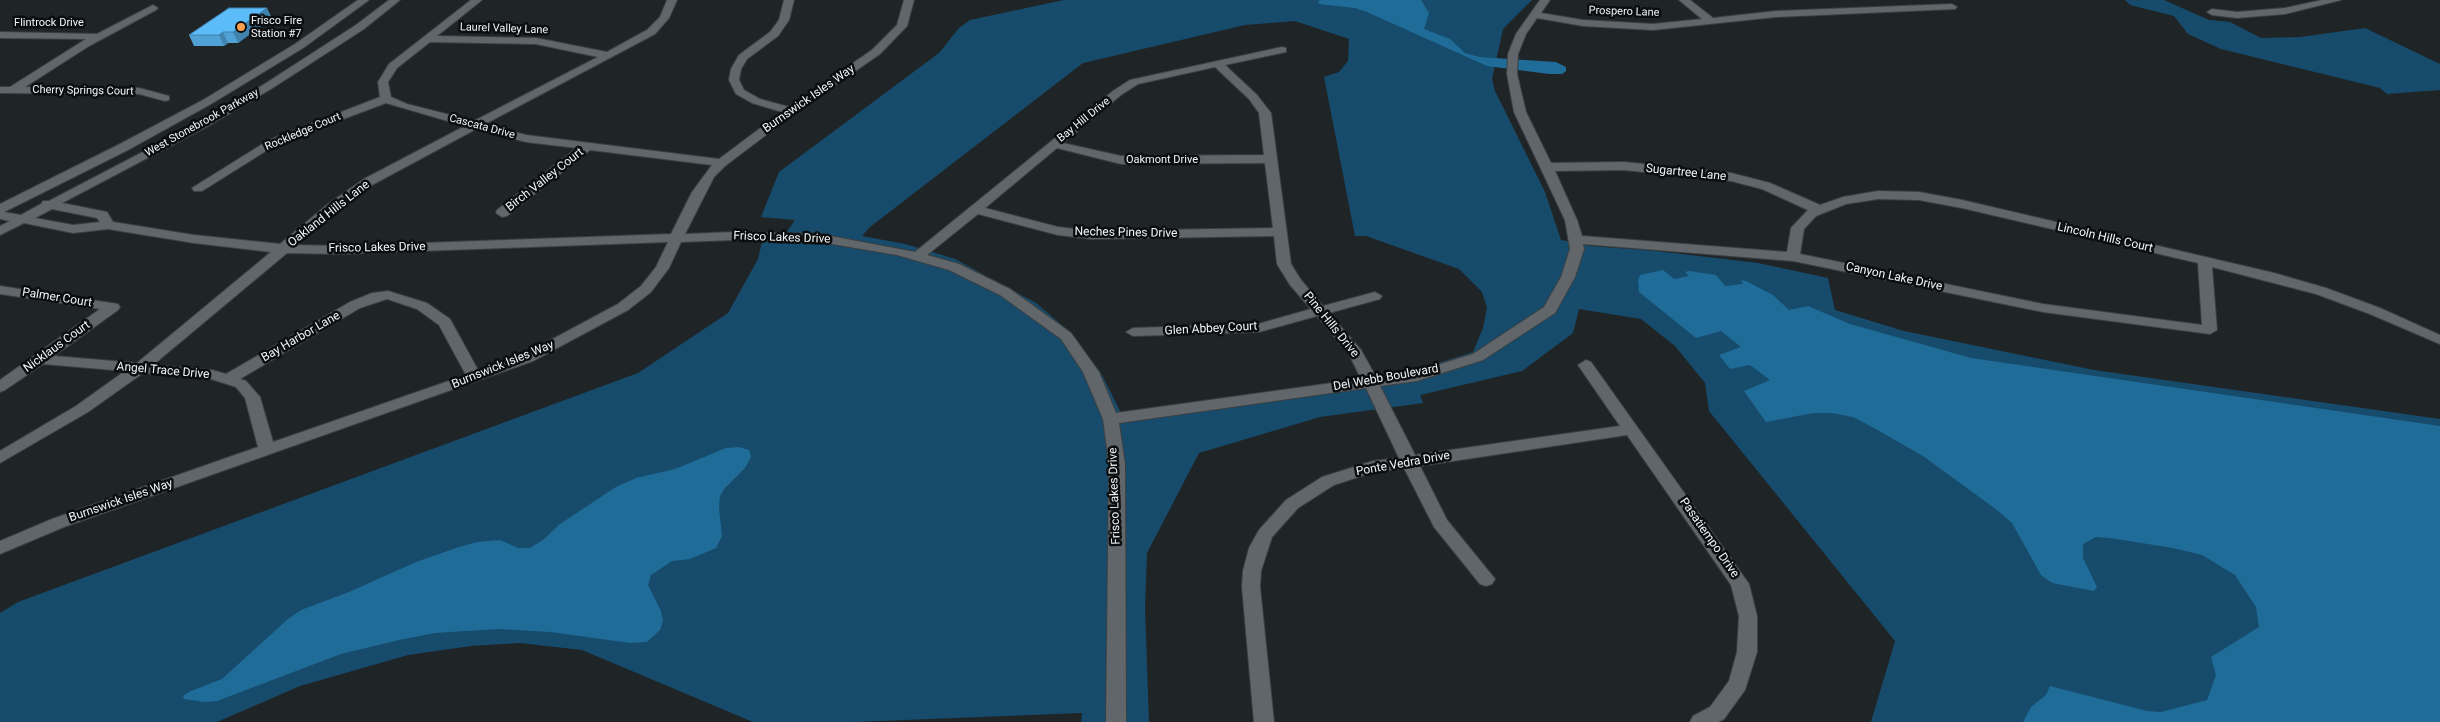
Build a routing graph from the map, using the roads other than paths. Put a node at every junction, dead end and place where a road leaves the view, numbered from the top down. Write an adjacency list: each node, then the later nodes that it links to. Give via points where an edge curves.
1 (364, 0): 35 (street, West Stonebrook Parkway, via 300,46 215,98)
2 (395, 0): 36 (street, West Stonebrook Parkway, via 360,27 267,87)
3 (477, 0): 19 (street)
4 (672, 0): 21 (street, Oakland Hills Lane, via 664,18 651,32)
5 (789, 0): 26 (street, via 784,20 774,34 742,58 734,80 740,92 756,101)
6 (909, 0): 26 (street, Burnswick Isles Way, via 902,26 890,39)
7 (1545, 0): 15 (street, Del Webb Boulevard)
8 (1684, 0): 16 (street)
9 (1826, 0): 13 (street)
10 (1944, 0): 13 (street, Prospero Lane, via 1952,7)
11 (2328, 1): 14 (street, via 2285,11 2237,15)
12 (153, 8): 18 (street)
13 (1838, 10): 16 (street, Prospero Lane)
14 (2212, 12)
15 (1534, 15): 16 (street, Prospero Lane, via 1630,27); 32 (street, Del Webb Boulevard, via 1513,54 1512,74 1520,112)
16 (1711, 21)
17 (0, 35): 18 (street, Flintrock Drive)
18 (97, 37): 23 (street)
19 (427, 39): 21 (street, Laurel Valley Lane, via 536,41); 25 (street, via 393,66 383,82)
20 (1282, 50): 22 (street, Bay Hill Drive)
21 (609, 56): 27 (street, Oakland Hills Lane)
22 (1217, 63): 28 (street, Bay Hill Drive, via 1134,82 1117,92); 30 (street, Pine Hills Drive, via 1253,97 1264,113)
23 (6, 90): 24 (street, Cherry Springs Court, via 138,91)
24 (165, 98)
25 (386, 99): 27 (street, Cascata Drive); 33 (street, Rockledge Court, via 273,142)
26 (791, 111): 31 (street, Burnswick Isles Way)
27 (474, 125): 29 (street, Cascata Drive, via 526,138); 48 (street, Oakland Hills Lane, via 368,182)
28 (1054, 144): 30 (street, Oakmont Drive, via 1121,160); 38 (street, Bay Hill Drive)
29 (587, 146): 31 (street, Cascata Drive); 40 (street, Birch Valley Court)
30 (1271, 159): 45 (street, Pine Hills Drive)
31 (721, 163): 46 (street, Burnswick Isles Way, via 698,192)
32 (1547, 168): 39 (street, Sugartree Lane, via 1624,166 1730,177 1766,186); 47 (street, Del Webb Boulevard, via 1571,220)
33 (198, 188)
34 (0, 196): 35 (street, Frisco Lakes Drive)
35 (19, 199): 36 (street, Frisco Lakes Drive); 37 (street, West Stonebrook Parkway)
36 (50, 205): 42 (street, West Stonebrook Parkway); 43 (street, Frisco Lakes Drive, via 102,214)
37 (0, 209)
38 (975, 209): 45 (street, Neches Pines Drive, via 1058,231 1092,235); 49 (street, Bay Hill Drive)
39 (1820, 210): 50 (street, Lincoln Hills Court, via 1811,213 1798,228); 51 (street, Lincoln Hills Court, via 1843,201 1878,195 1919,196)
40 (502, 213)
41 (0, 215): 42 (street, Frisco Lakes Drive)
42 (22, 220): 43 (street, Frisco Lakes Drive, via 73,229); 44 (street, West Stonebrook Parkway)
43 (108, 225): 48 (street, Frisco Lakes Drive, via 194,240)
44 (0, 231)
45 (1280, 232): 55 (street, Pine Hills Drive, via 1284,264 1295,282)
46 (676, 238): 48 (street, Frisco Lakes Drive, via 340,250); 49 (street, Frisco Lakes Drive, via 820,238); 61 (street, Burnswick Isles Way, via 662,268 646,289 623,307 560,343)
47 (1576, 239): 50 (street, Canyon Lake Drive); 63 (street, Del Webb Boulevard, via 1577,250 1568,278 1550,310 1478,357 1417,376)
48 (285, 248): 60 (street, Oakland Hills Lane)
49 (918, 256): 65 (street, Frisco Lakes Drive, via 954,267 1000,290 1029,307 1066,336 1091,372)
50 (1793, 257): 51 (street, Canyon Lake Drive, via 2053,310 2210,330)
51 (2205, 262): 57 (street, Lincoln Hills Court, via 2321,290)
52 (0, 290): 54 (street, Palmer Court)
53 (1375, 296): 55 (street, Glen Abbey Court)
54 (113, 307): 58 (street, Nicklaus Court)
55 (1321, 310): 56 (street, Glen Abbey Court, via 1259,328); 63 (street, Pine Hills Drive, via 1356,353)
56 (1133, 332)
57 (2440, 340)
58 (42, 359): 60 (street, Angel Trace Drive); 64 (street, Nicklaus Court)
59 (1586, 365): 66 (street, Pasatiempo Drive)
60 (139, 369): 62 (street, Angel Trace Drive, via 212,375); 68 (street, Oakland Hills Lane, via 82,409)
61 (475, 378): 62 (street, Bay Harbor Lane, via 445,322 422,306 388,295 355,305); 67 (street, Burnswick Isles Way)
62 (227, 380): 67 (street, Angel Trace Drive, via 241,384 252,397)
63 (1371, 382): 65 (street, Del Webb Boulevard); 69 (street, Pine Hills Drive)
64 (0, 387)
65 (1111, 419): 72 (street, Frisco Lakes Drive, via 1116,464)
66 (1632, 429): 69 (street, Ponte Vedra Drive); 74 (street, Pasatiempo Drive, via 1740,584 1748,616 1747,652 1738,684 1717,713)
67 (267, 450): 70 (street, Burnswick Isles Way, via 58,523)
68 (0, 458)
69 (1410, 461): 71 (street, Pine Hills Drive, via 1440,523); 73 (street, Ponte Vedra Drive, via 1363,469 1320,485 1285,509 1266,534 1256,556 1251,587)
70 (0, 548)
71 (1486, 579)
72 (1116, 722)
73 (1264, 722)
74 (1700, 722)

